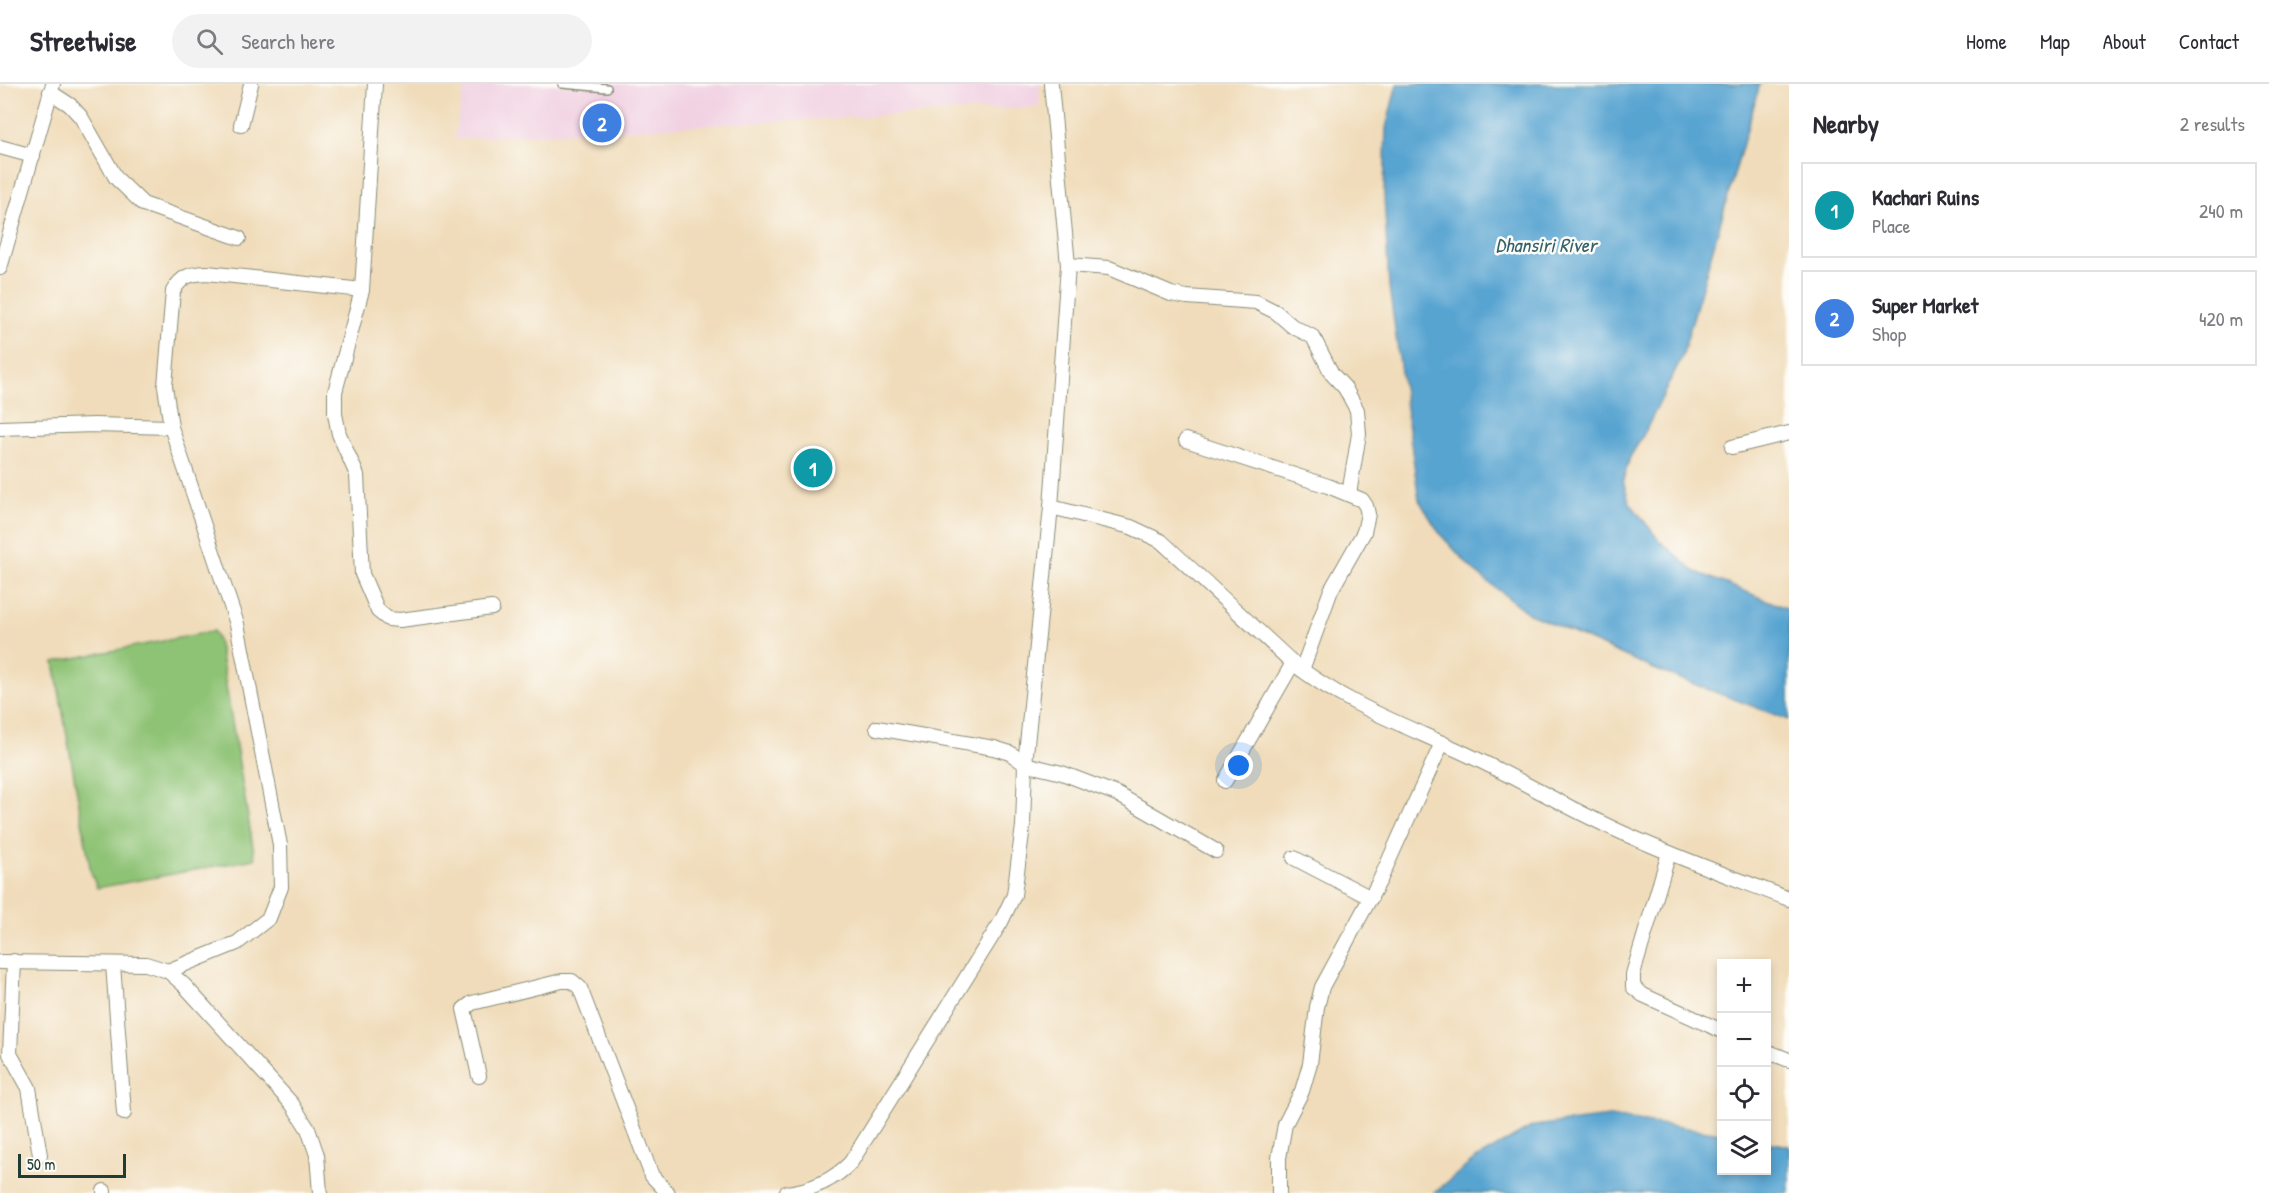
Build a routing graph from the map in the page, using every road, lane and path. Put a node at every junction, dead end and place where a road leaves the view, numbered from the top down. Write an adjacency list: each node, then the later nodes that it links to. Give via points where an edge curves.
1 (251, 84): 7 (street)
2 (375, 84): 13 (street)
3 (562, 84): 6 (lane)
4 (1051, 84): 11 (street)
5 (51, 88): 9 (street); 10 (street, via 81,117 116,178 143,204)
6 (607, 88)
7 (241, 124)
8 (0, 147): 9 (street)
9 (33, 156): 12 (street)
10 (239, 238)
11 (1068, 265): 19 (street, via 1109,268 1171,294 1256,302 1313,337 1357,410 1359,434); 20 (street)
12 (0, 268)
13 (362, 290): 14 (street, via 207,273 180,279 173,291 165,386); 21 (street, via 336,392 335,414 339,434 357,475 362,574 378,611 388,619)
14 (171, 427): 15 (street, via 94,424); 35 (street, via 237,624 278,834 281,887 268,918 237,943)
15 (0, 428)
16 (1789, 433): 18 (street)
17 (1186, 440): 19 (street)
18 (1732, 447)
19 (1349, 494): 22 (street, via 1366,506 1364,531 1331,590)
20 (1051, 507): 22 (street, via 1131,527 1161,541); 25 (street)
21 (492, 608)
22 (1298, 667): 24 (street, via 1354,703); 26 (street)
23 (877, 728): 25 (street, via 994,748)
24 (1442, 742): 28 (street, via 1542,795); 30 (street)
25 (1025, 764): 27 (street, via 1117,794); 44 (street, via 1017,879 1001,922 851,1162 837,1177 805,1191)
26 (1225, 781)
27 (1216, 851)
28 (1669, 853): 31 (street); 36 (street, via 1633,974 1633,987 1642,995)
29 (1294, 858): 30 (street)
30 (1371, 898): 45 (street, via 1322,987 1310,1064 1285,1124 1279,1158)
31 (1789, 899)
32 (14, 961): 33 (street); 34 (street); 41 (street, via 9,1045 13,1061 29,1088)
33 (0, 962)
34 (113, 964): 35 (street, via 146,964); 40 (street)
35 (168, 971): 42 (street, via 292,1104 308,1129 317,1155)
36 (1717, 1029)
37 (1771, 1053): 38 (street)
38 (1789, 1060)
39 (479, 1076): 43 (street, via 464,1009 472,1003 572,981 580,988 652,1176)
40 (124, 1113)
41 (40, 1155)
42 (320, 1193)
43 (668, 1193)
44 (786, 1193)
45 (1279, 1193)

